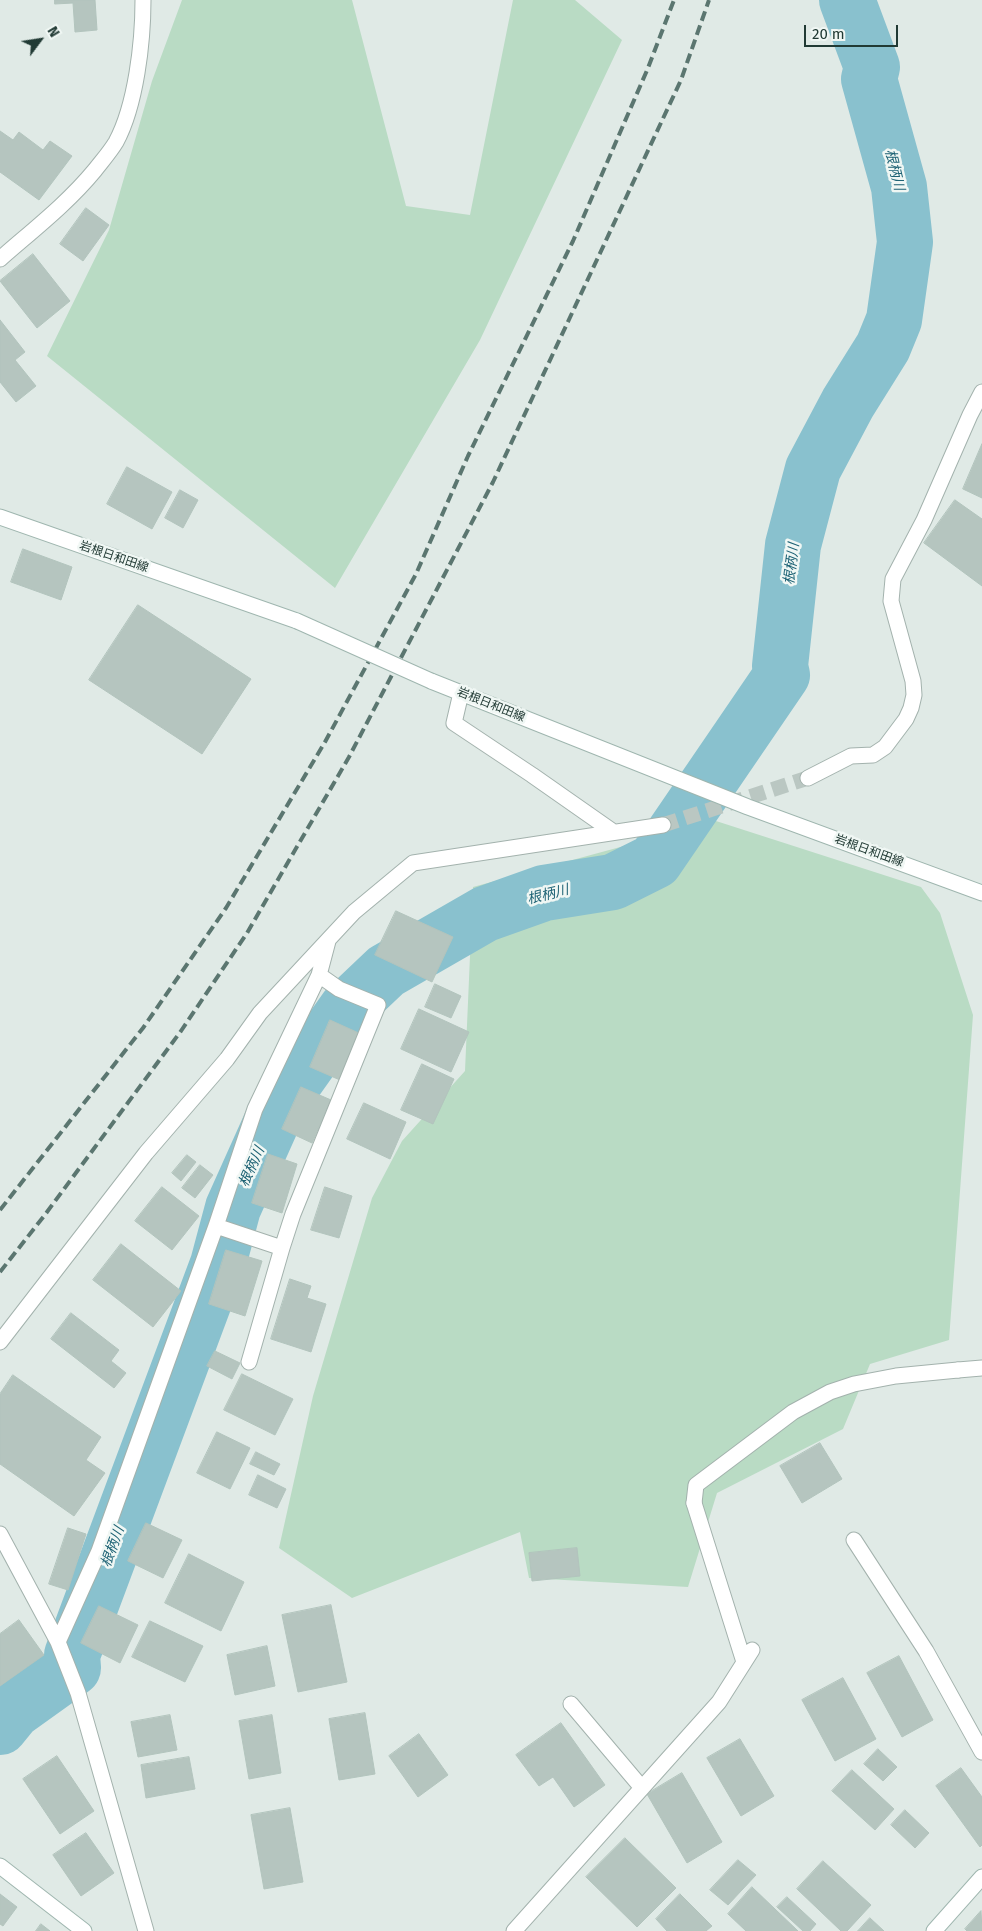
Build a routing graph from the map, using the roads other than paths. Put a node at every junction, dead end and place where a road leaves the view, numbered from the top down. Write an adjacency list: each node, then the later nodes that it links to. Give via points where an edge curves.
1 (143, 0): 2 (street, via 139,54 130,105 116,142 58,210)
2 (0, 259)
3 (982, 392): 6 (street, via 924,520 893,579 891,602 912,681 911,708 885,747 873,754 851,756)
4 (0, 517): 5 (street, 岩根日和田線, bridge, via 297,621)
5 (461, 693): 8 (street, via 454,724); 9 (street, 岩根日和田線, via 748,807)
6 (808, 778)
7 (663, 825): 8 (street)
8 (612, 832): 10 (street, via 413,863 354,912)
9 (982, 893)
10 (328, 939): 11 (street); 14 (street, via 260,1012 227,1060 146,1153)
11 (319, 975): 12 (street, via 255,1109); 13 (street, via 339,989 378,1005)
12 (216, 1226): 13 (street); 19 (street, via 99,1551)
13 (282, 1248): 15 (street)
14 (0, 1342)
15 (249, 1362)
16 (982, 1368): 22 (street, via 896,1376 830,1392 792,1412 696,1485 694,1503 748,1656 719,1702)
17 (0, 1534): 19 (street)
18 (854, 1540): 21 (street, via 926,1651)
19 (58, 1642): 26 (street, via 78,1693)
20 (571, 1704): 22 (street)
21 (982, 1752)
22 (642, 1788): 27 (street)
23 (0, 1866): 25 (street)
24 (982, 1877): 28 (street)
25 (84, 1931)
26 (146, 1931)
27 (514, 1931)
28 (934, 1931)

